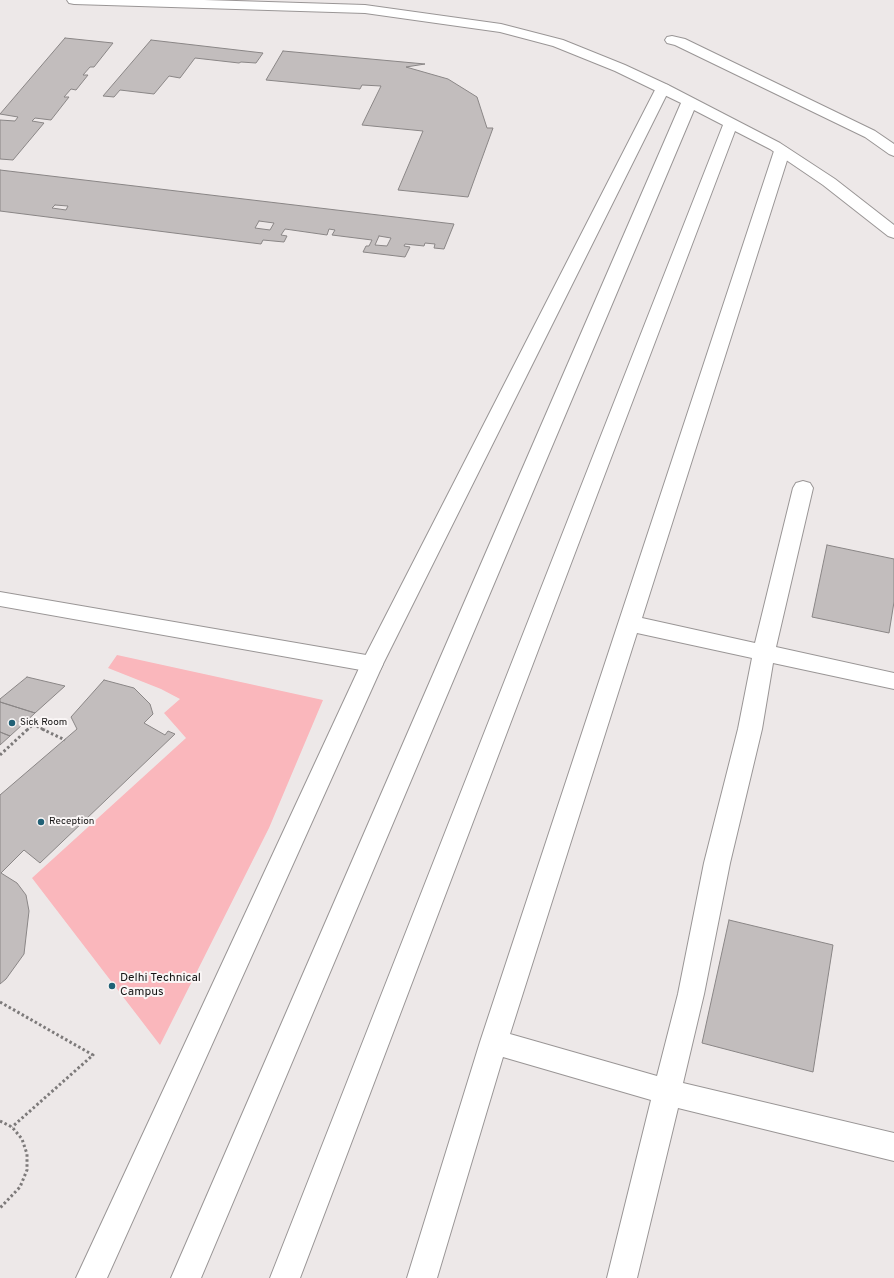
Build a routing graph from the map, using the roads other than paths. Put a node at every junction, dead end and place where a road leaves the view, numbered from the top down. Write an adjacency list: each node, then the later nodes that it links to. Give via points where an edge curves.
1 (74, 0): 3 (street, via 365,9 500,28 558,43)
2 (672, 40): 7 (street, via 870,134)
3 (662, 88): 4 (street); 13 (street)
4 (689, 103): 5 (street); 19 (street)
5 (731, 123): 6 (street); 20 (street)
6 (782, 151): 8 (street, via 829,182); 11 (street)
7 (894, 151)
8 (894, 233)
9 (803, 488): 12 (street)
10 (0, 599): 13 (lane)
11 (630, 623): 12 (street); 15 (street)
12 (764, 652): 14 (street); 16 (street, via 750,729 717,862 691,994)
13 (372, 664): 18 (street)
14 (894, 681)
15 (494, 1042): 16 (street); 21 (street)
16 (667, 1092): 17 (street); 22 (street)
17 (894, 1147)
18 (91, 1278)
19 (186, 1278)
20 (285, 1278)
21 (422, 1278)
22 (622, 1278)

